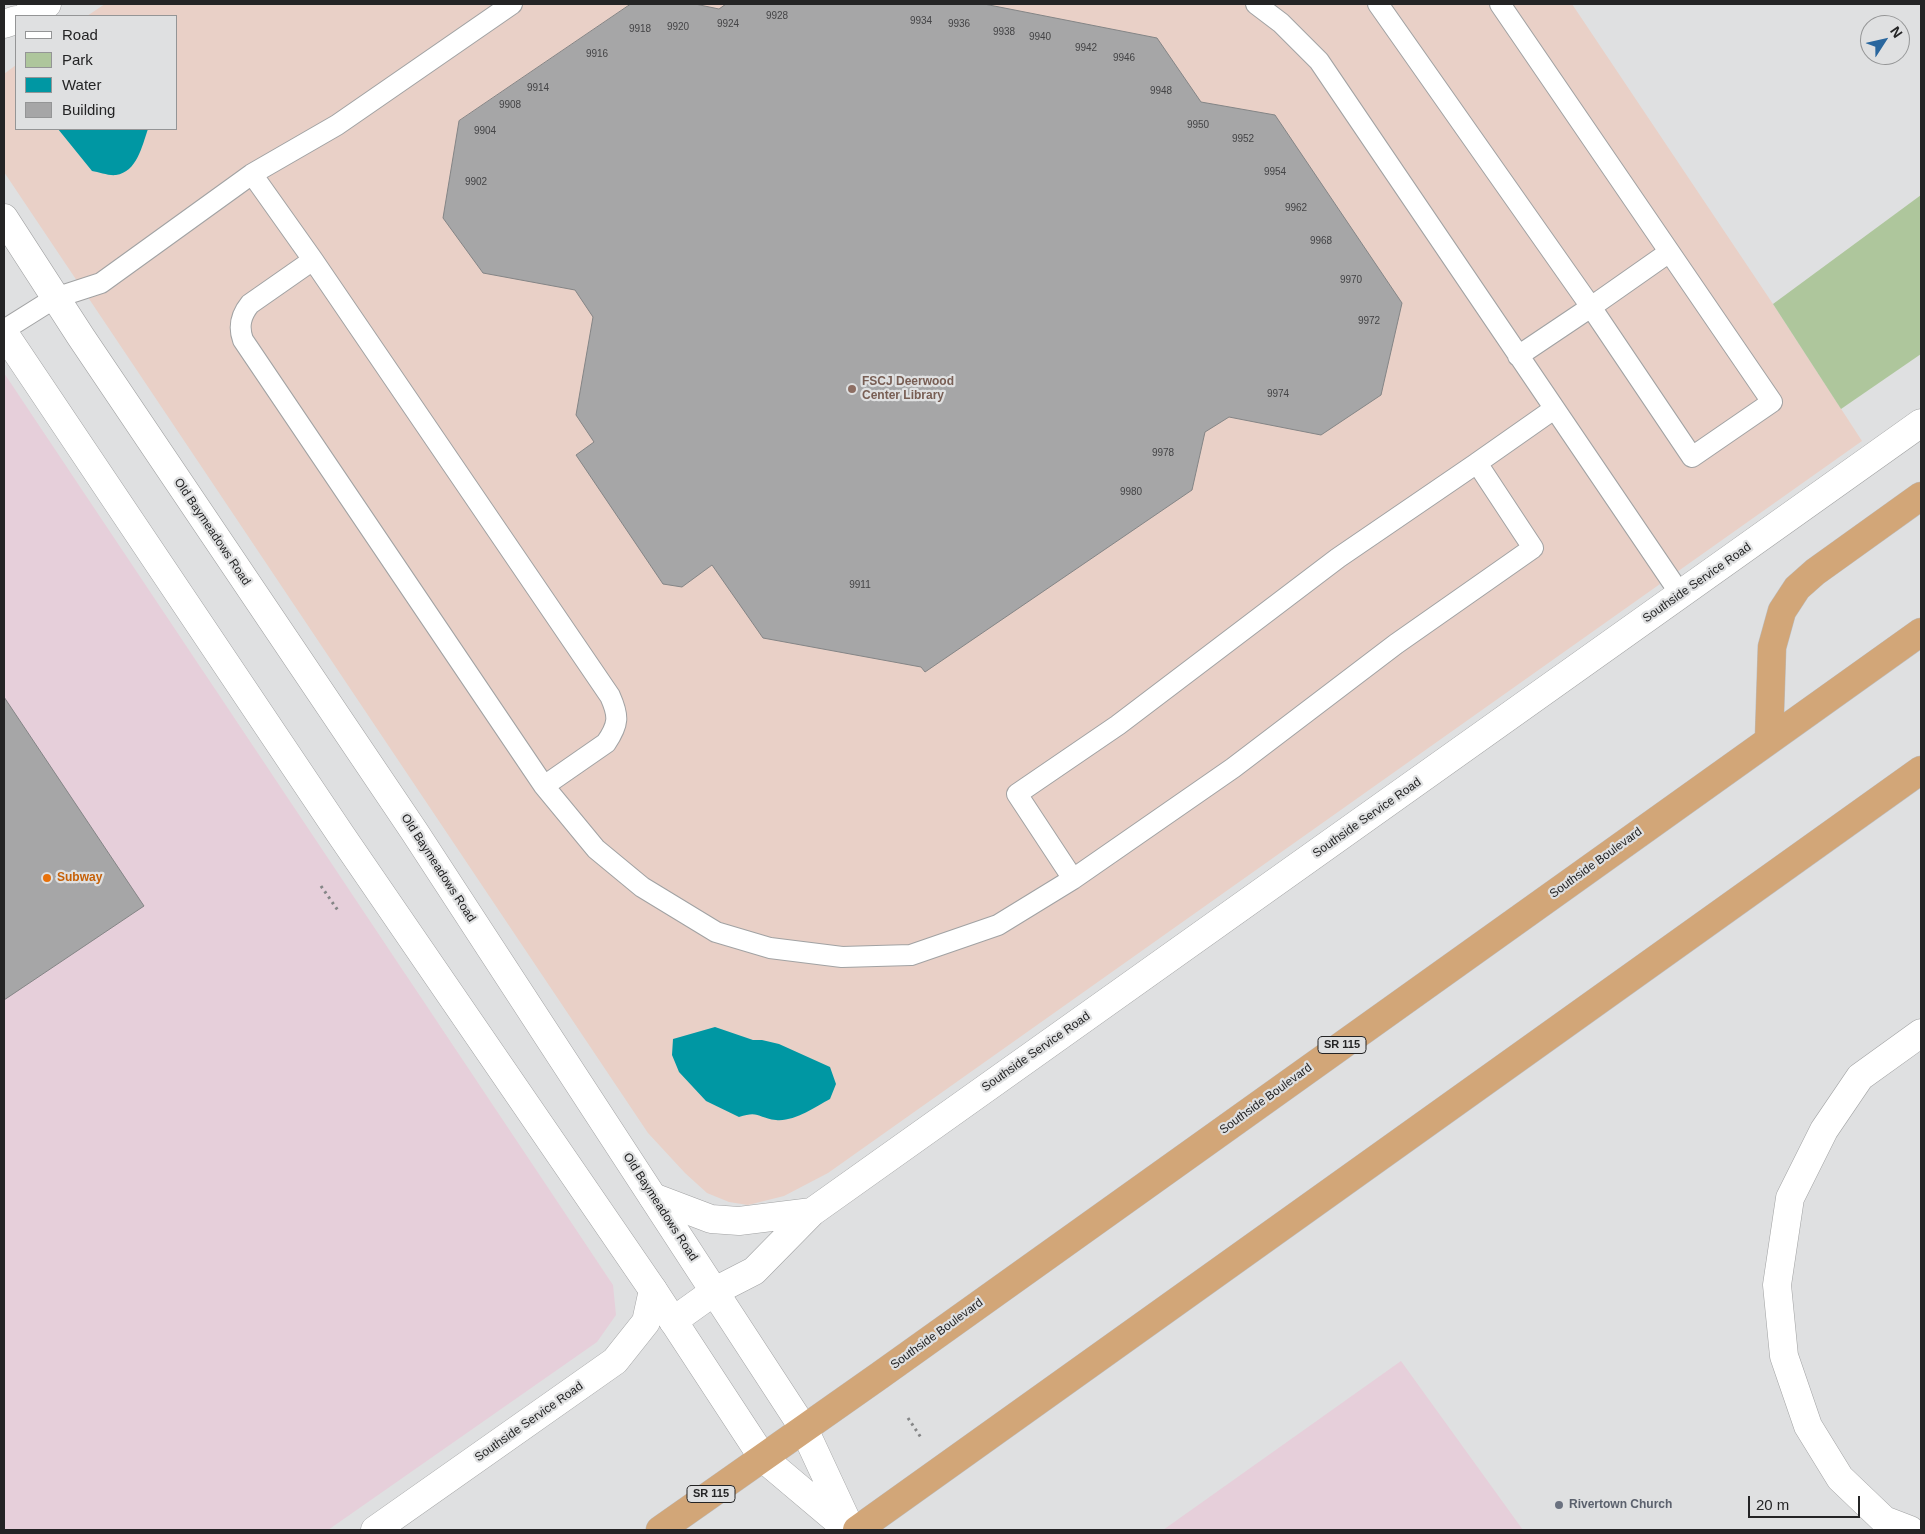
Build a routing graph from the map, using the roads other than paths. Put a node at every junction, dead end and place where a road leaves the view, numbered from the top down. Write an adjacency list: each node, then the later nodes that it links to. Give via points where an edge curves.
1 (48, 4): 6 (street)
2 (512, 4): 7 (lane, via 337,125)
3 (1256, 4): 14 (lane, via 1282,22 1319,61)
4 (1378, 4): 12 (lane)
5 (1500, 4): 9 (lane)
6 (30, 15)
7 (252, 174): 10 (lane); 11 (lane, via 101,284)
8 (4, 218): 11 (street, Old Baymeadows Road)
9 (1668, 253): 12 (lane); 12 (lane, via 1772,402 1692,456)
10 (313, 260): 23 (lane, via 610,696 617,721 613,733 606,742); 23 (lane, via 250,304 241,321 243,340)
11 (56, 298): 13 (lane); 26 (street, Old Baymeadows Road, via 414,831)
12 (1591, 307): 14 (lane)
13 (4, 331): 28 (street, Old Baymeadows Road, via 341,836)
14 (1518, 356): 15 (lane)
15 (1554, 408): 17 (lane); 19 (lane)
16 (1921, 424): 19 (street, Southside Service Road)
17 (1476, 463): 24 (lane, via 1338,558 1118,725 1017,794); 24 (lane, via 1533,548 1396,644 1233,768)
18 (1921, 496): 21 (highway, via 1797,588 1782,612 1772,647)
19 (1681, 595): 27 (street, Southside Service Road)
20 (1921, 632): 21 (highway, Southside Boulevard / SR 115)
21 (1769, 739): 31 (highway, Southside Boulevard / SR 115)
22 (1921, 770): 36 (highway)
23 (544, 786): 24 (lane, via 596,849 642,887 716,932 770,948 842,957 911,955 998,925)
24 (1074, 878)
25 (1921, 1033): 37 (street, via 1860,1076 1824,1130 1790,1198 1777,1285 1784,1356 1808,1426 1840,1478 1884,1520)
26 (653, 1197): 27 (street, Southside Service Road, via 711,1219 739,1221); 29 (street, Old Baymeadows Road)
27 (812, 1212): 29 (street, Southside Service Road, via 754,1271)
28 (653, 1290): 30 (street, Old Baymeadows Road); 33 (street, Southside Service Road, via 646,1322 615,1362)
29 (715, 1291): 30 (street, Southside Service Road); 31 (street, Old Baymeadows Road)
30 (673, 1320): 32 (street, Old Baymeadows Road)
31 (804, 1429): 32 (highway, Southside Boulevard / SR 115); 35 (street, Old Baymeadows Road)
32 (763, 1458): 34 (highway, Southside Boulevard / SR 115); 35 (street, Old Baymeadows Road)
33 (375, 1530)
34 (660, 1530)
35 (850, 1530)
36 (856, 1530)
37 (1910, 1530)

